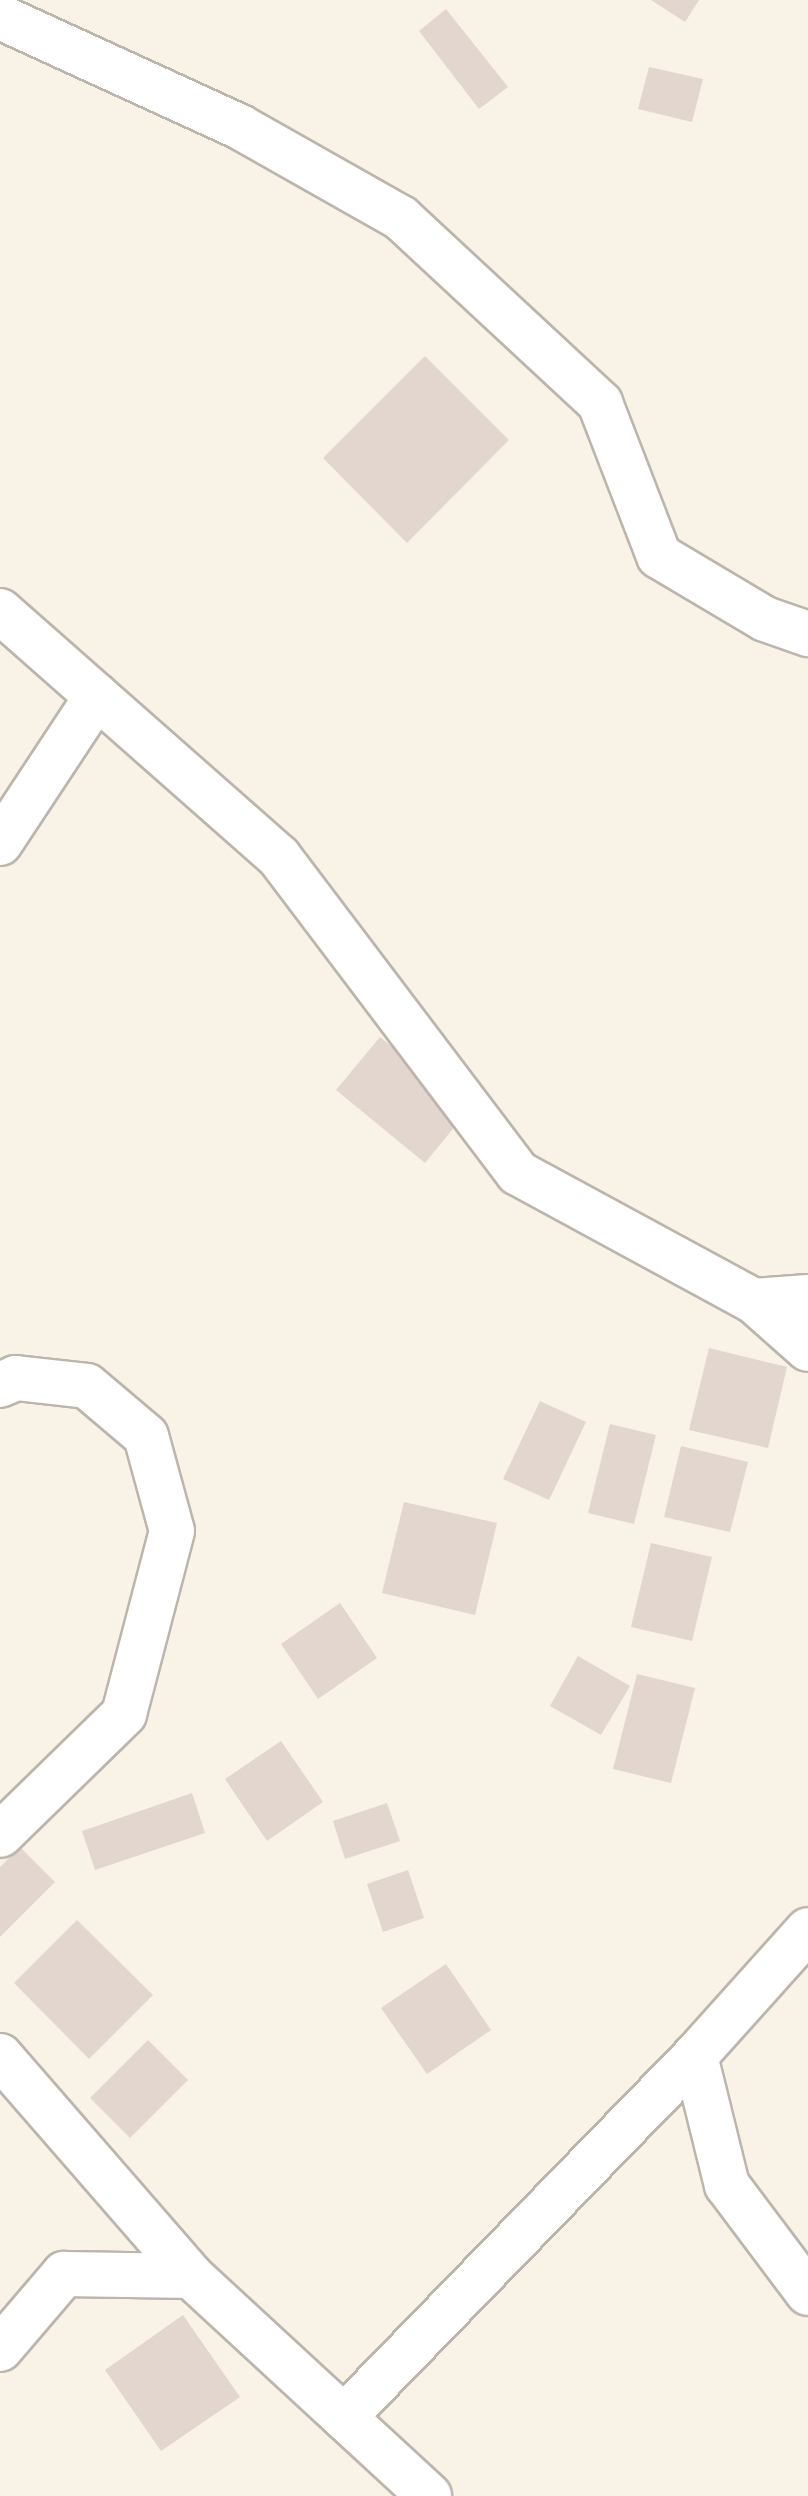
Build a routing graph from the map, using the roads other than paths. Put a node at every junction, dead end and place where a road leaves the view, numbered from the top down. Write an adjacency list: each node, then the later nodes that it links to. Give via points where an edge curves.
1 (0, 17): 3 (street, via 240,127 401,218 600,403 659,556 765,619)
2 (0, 611): 4 (street)
3 (808, 634)
4 (97, 696): 5 (street); 7 (street, via 279,857 518,1173)
5 (0, 843)
6 (808, 1297): 7 (street)
7 (754, 1301): 8 (street)
8 (808, 1349)
9 (0, 1385): 10 (street, via 16,1378 87,1386 146,1436 172,1531 124,1714)
10 (0, 1835)
11 (808, 1930): 13 (street)
12 (0, 2056): 14 (street)
13 (695, 2056): 15 (street, via 727,2185); 17 (street)
14 (191, 2276): 16 (street, via 64,2274); 17 (street)
15 (808, 2293)
16 (0, 2349)
17 (344, 2417): 18 (street)
18 (429, 2496)

